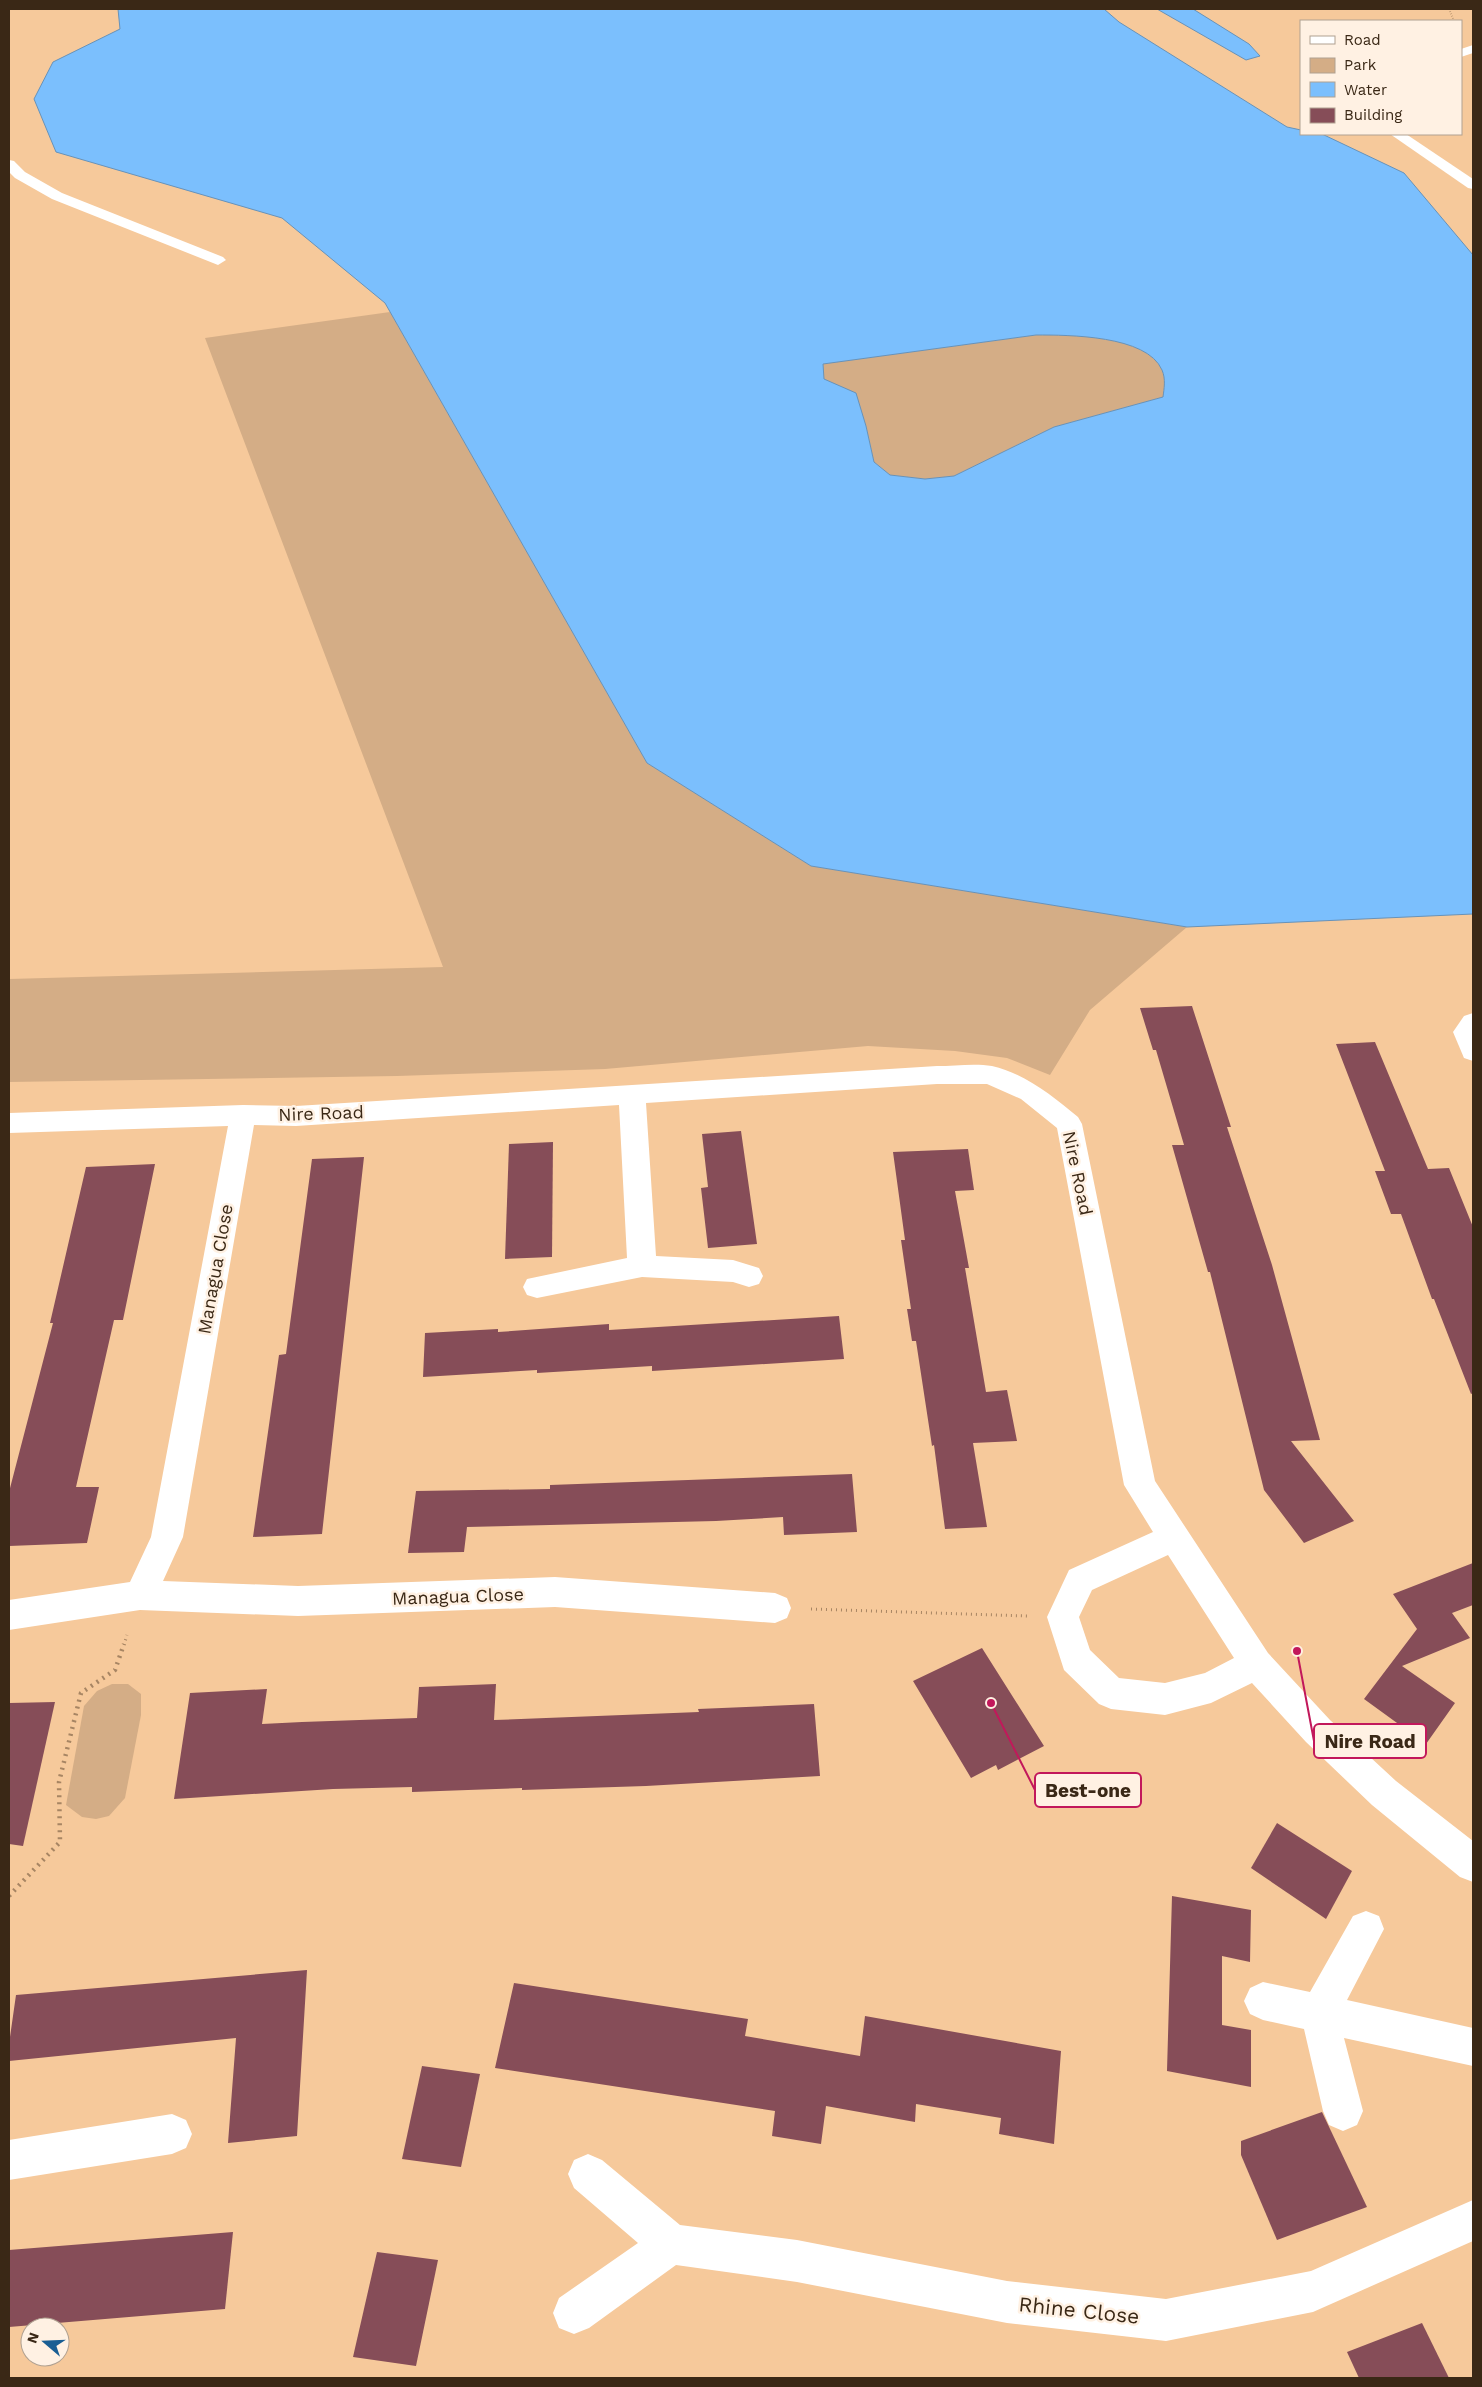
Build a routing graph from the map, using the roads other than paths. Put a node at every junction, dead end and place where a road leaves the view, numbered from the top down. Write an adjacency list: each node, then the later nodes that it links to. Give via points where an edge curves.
1 (1398, 135): 3 (street)
2 (9, 164): 4 (street, via 20,175 57,196)
3 (1473, 185)
4 (218, 260)
5 (1473, 1022): 6 (street, via 1466,1032)
6 (1473, 1052)
7 (632, 1094): 8 (street, Nire Road, via 296,1116); 10 (street); 13 (street, Nire Road, via 937,1075 990,1076 1030,1092 1069,1124 1140,1485)
8 (243, 1115): 9 (street, Nire Road); 14 (street, Managua Close, via 167,1537)
9 (9, 1122)
10 (642, 1266): 11 (street, via 733,1271); 12 (street)
11 (749, 1276)
12 (537, 1287)
13 (1173, 1538): 17 (street, Nire Road); 17 (street, via 1080,1580 1063,1617 1076,1659 1111,1693 1165,1699 1211,1687)
14 (140, 1595): 15 (street, Managua Close, via 298,1601 555,1592); 16 (street, Managua Close)
15 (775, 1608)
16 (9, 1615)
17 (1256, 1664): 18 (street, Nire Road, via 1318,1731 1384,1793)
18 (1473, 1864)
19 (1366, 1929): 21 (street)
20 (1263, 2001): 21 (street)
21 (1319, 2013): 22 (street); 23 (street)
22 (1473, 2046)
23 (1343, 2111)
24 (172, 2134): 25 (street)
25 (9, 2160)
26 (588, 2174): 28 (street)
27 (1473, 2220): 28 (street, Rhine Close, via 1313,2291 1166,2320 1007,2302 797,2262)
28 (671, 2244): 29 (street)
29 (574, 2313)

